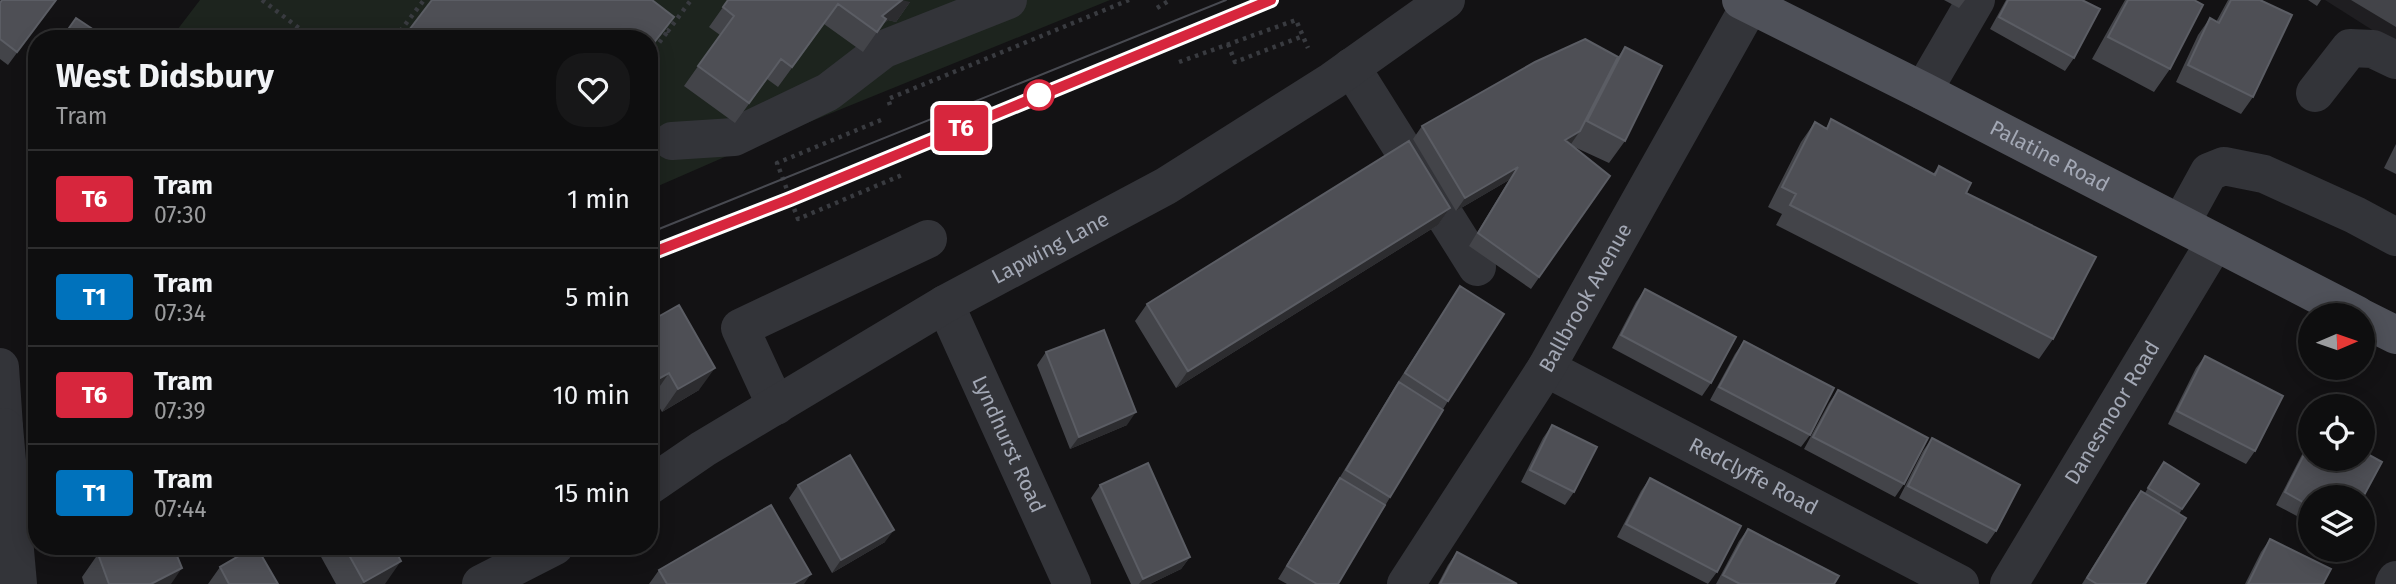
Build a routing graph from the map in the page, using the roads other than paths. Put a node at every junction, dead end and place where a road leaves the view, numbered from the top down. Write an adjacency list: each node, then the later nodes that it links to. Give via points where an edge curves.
1 (1008, 0): 9 (street, via 884,49 828,92 734,137)
2 (1446, 0): 6 (street, Lapwing Lane)
3 (1976, 0): 7 (street)
4 (1746, 2): 7 (main road, Palatine Road); 18 (street, Ballbrook Avenue)
5 (2396, 60): 8 (street, via 2373,49 2350,48)
6 (1351, 67): 14 (street); 16 (street, Lapwing Lane, via 1166,186)
7 (1923, 91): 10 (main road, Palatine Road)
8 (2315, 93)
9 (672, 141)
10 (2181, 223): 11 (street, via 2209,172 2224,166 2264,174); 13 (main road, Palatine Road)
11 (2396, 237)
12 (928, 239): 19 (street, via 740,328)
13 (2214, 242): 15 (main road, Palatine Road); 27 (street, Danesmoor Road)
14 (1477, 267)
15 (2334, 303)
16 (945, 304): 19 (street, Lapwing Lane); 24 (street, Lyndhurst Road)
17 (0, 367): 22 (street, bridge)
18 (1546, 368): 25 (street, Ballbrook Avenue); 26 (street, Redclyffe Road)
19 (776, 406): 20 (street, Lapwing Lane)
20 (658, 480)
21 (537, 555): 23 (street)
22 (18, 584)
23 (481, 584)
24 (1072, 584)
25 (1406, 584)
26 (1960, 584)
27 (2009, 584)

